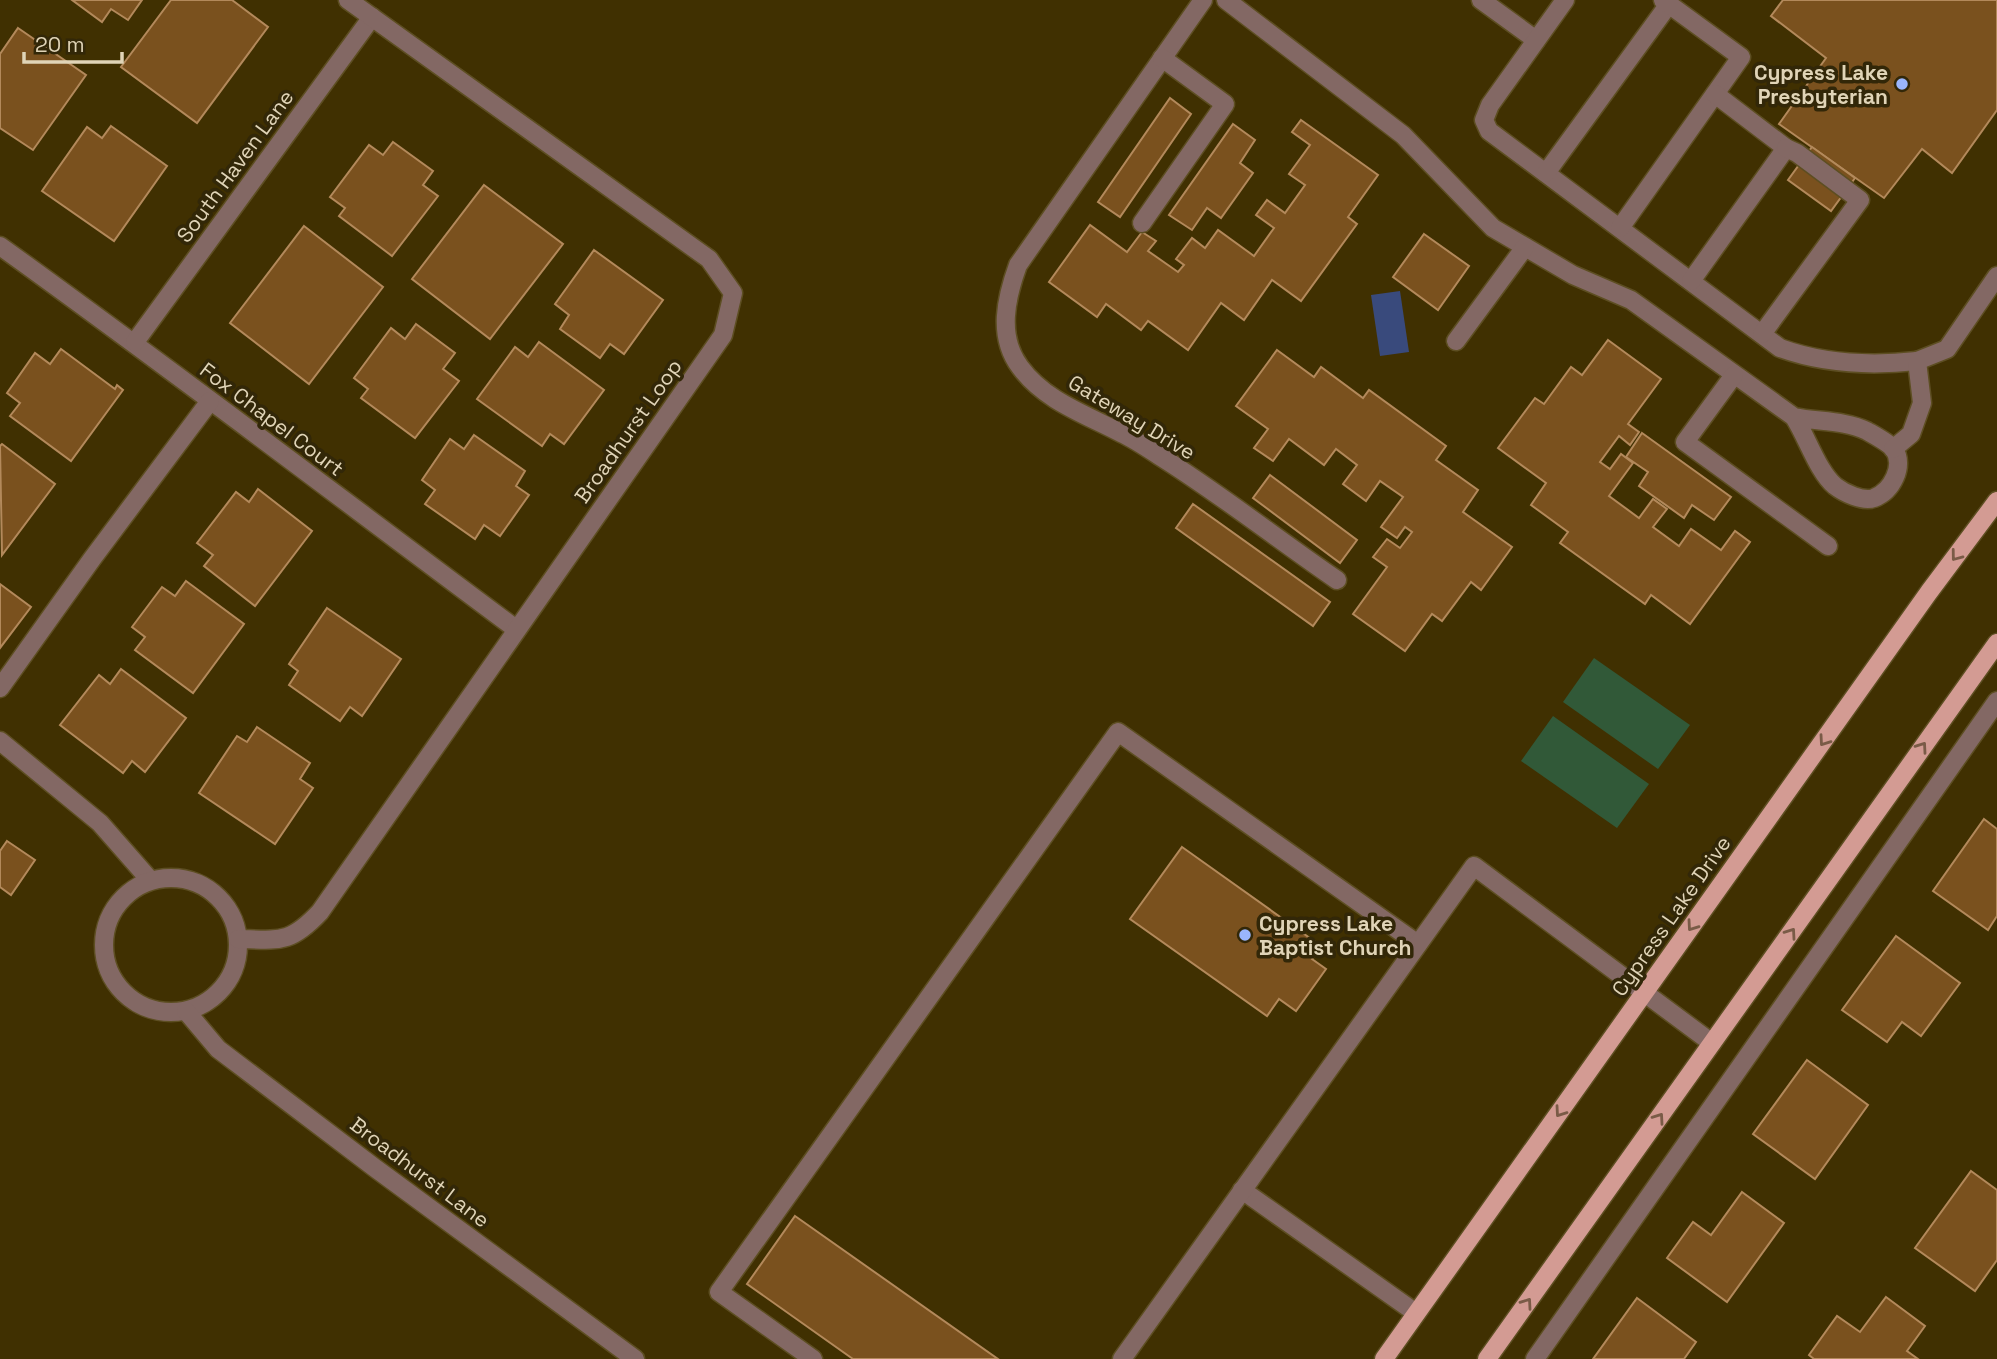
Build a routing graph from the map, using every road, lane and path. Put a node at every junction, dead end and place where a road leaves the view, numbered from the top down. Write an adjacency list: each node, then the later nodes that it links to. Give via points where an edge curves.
1 (348, 0): 7 (street, Broadhurst Loop)
2 (1203, 0): 9 (street, Gateway Drive)
3 (1226, 0): 16 (street, via 1403,135 1493,228)
4 (1481, 0): 8 (street)
5 (1565, 0): 8 (street)
6 (1666, 2): 10 (street, via 1741,57); 12 (street)
7 (372, 17): 21 (street, South Haven Lane); 30 (street, Broadhurst Loop, via 709,259 733,293 723,335)
8 (1536, 40): 12 (street, via 1489,105 1484,120 1489,131)
9 (1162, 58): 13 (street, via 1225,104); 29 (street, Gateway Drive, via 1018,265 1008,292 1009,346 1019,366 1063,405 1161,457)
10 (1715, 94): 11 (street); 14 (street)
11 (1786, 148): 18 (street); 19 (street, via 1860,200)
12 (1546, 173): 14 (street)
13 (1142, 223)
14 (1620, 228): 18 (street)
15 (0, 246): 21 (street, Fox Chapel Court)
16 (1525, 247): 20 (street); 23 (street, via 1573,275 1632,300)
17 (1997, 276): 22 (street, via 1947,349)
18 (1691, 281): 19 (street)
19 (1762, 334): 22 (street, via 1780,348 1802,356 1886,364)
20 (1456, 341)
21 (135, 342): 24 (street, Fox Chapel Court)
22 (1917, 361): 26 (street, via 1922,403 1911,434)
23 (1734, 375): 25 (street); 28 (street, via 1685,442)
24 (210, 401): 30 (street, Fox Chapel Court); 32 (street)
25 (1794, 417): 26 (street, via 1867,431); 26 (street, via 1820,469 1835,486 1853,496 1872,499 1890,485 1898,464)
26 (1893, 449)
27 (1997, 501): 38 (main road, Cypress Lake Drive, one-way to 38)
28 (1828, 546)
29 (1336, 580)
30 (516, 629): 36 (street, Broadhurst Loop, via 320,912 302,931 281,940)
31 (1997, 643): 40 (main road, one-way to 31)
32 (0, 688)
33 (1997, 701): 48 (street)
34 (0, 741): 35 (street, via 100,823)
35 (150, 880): 36 (street, via 174,876 198,882 218,896 232,915); 39 (street, via 130,890 114,907 105,928 103,951 109,974 122,993 141,1006 163,1012)
36 (238, 939): 39 (street, via 236,963 225,984 208,1001)
37 (1418, 944): 38 (street, via 1474,866); 41 (street); 44 (street, via 1118,732 719,1292)
38 (1645, 992): 40 (street); 42 (main road, Cypress Lake Drive, one-way to 42)
39 (186, 1011): 43 (street, Broadhurst Lane, via 218,1049)
40 (1712, 1043): 47 (main road, one-way to 40)
41 (1242, 1190): 42 (street); 45 (street)
42 (1416, 1313): 46 (main road, Cypress Lake Drive)
43 (635, 1359)
44 (813, 1359)
45 (1122, 1359)
46 (1384, 1359)
47 (1487, 1359)
48 (1535, 1359)

